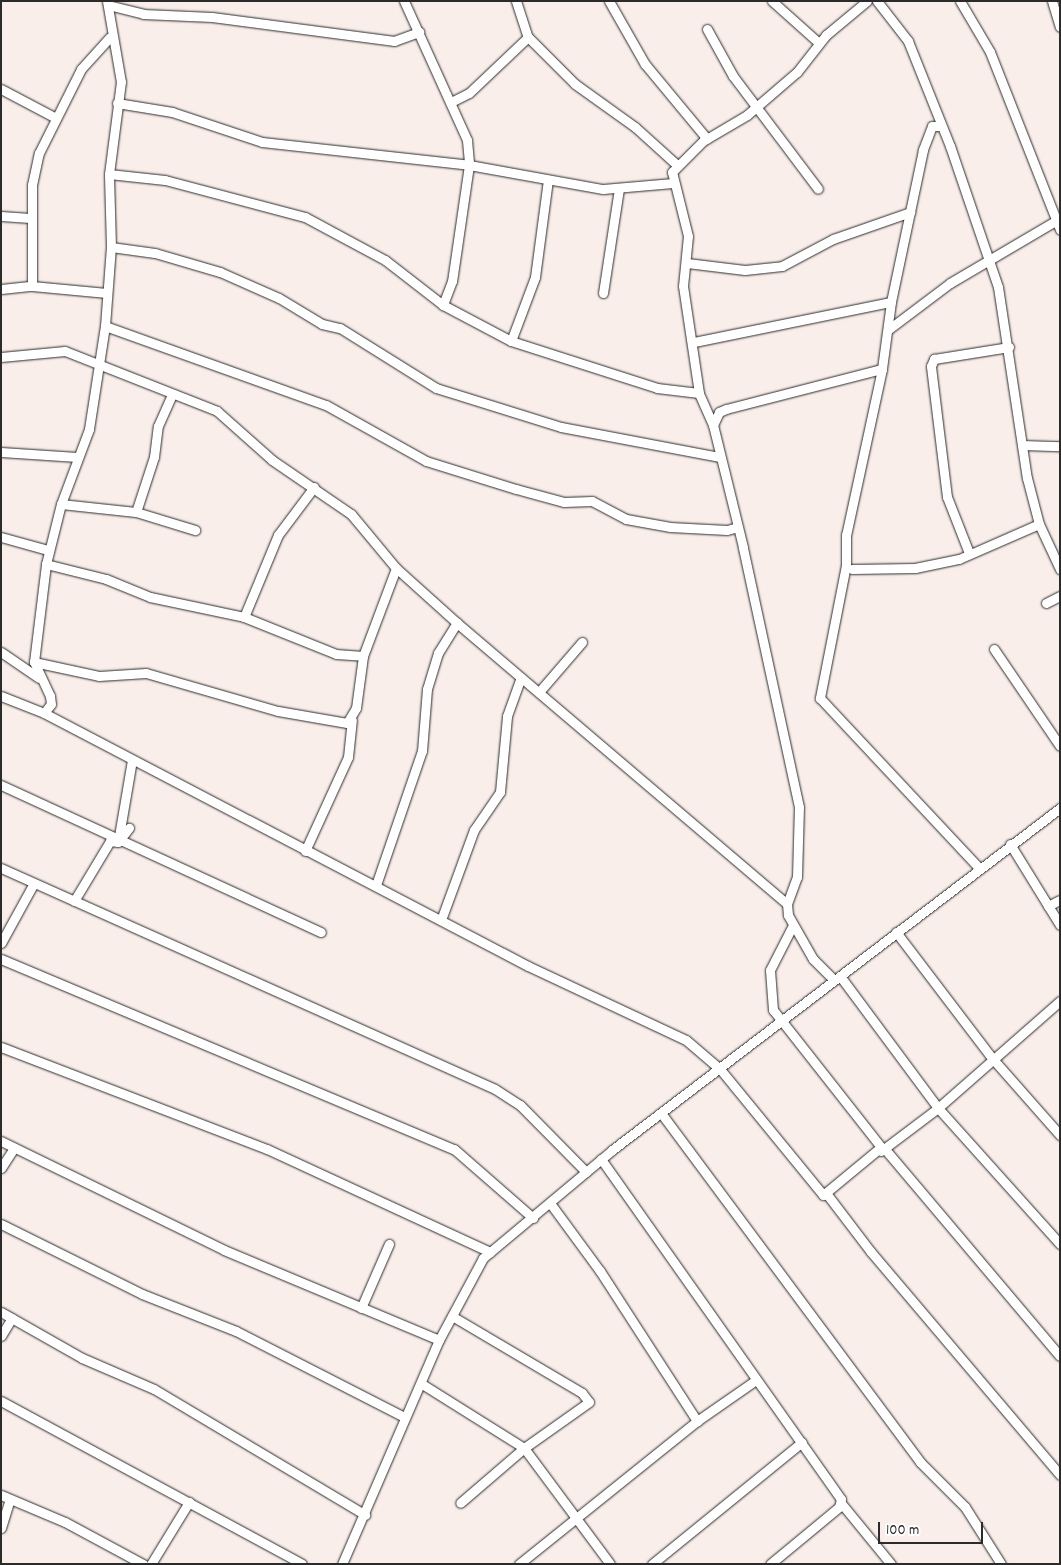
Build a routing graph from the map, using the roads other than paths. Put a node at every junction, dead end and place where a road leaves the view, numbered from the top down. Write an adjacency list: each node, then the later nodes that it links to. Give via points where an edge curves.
1 (404, 1): 12 (street)
2 (516, 1): 14 (street)
3 (609, 1): 22 (street, via 645,64)
4 (772, 1): 15 (street)
5 (867, 1): 15 (street)
6 (877, 1): 21 (street, via 908,41)
7 (960, 1): 33 (street, via 990,52)
8 (1052, 1): 10 (street)
9 (107, 3): 12 (street, via 143,14 212,17 394,41); 13 (street)
10 (1060, 27)
11 (707, 29): 19 (street, via 733,76)
12 (419, 32): 17 (street)
13 (110, 37): 18 (street, via 121,82); 20 (street, via 87,61)
14 (528, 37): 17 (street, via 469,92); 23 (street, via 575,84 635,126)
15 (820, 43): 19 (street, via 797,72)
16 (1, 89): 20 (street)
17 (451, 102): 24 (street, via 467,140)
18 (117, 104): 24 (street, via 172,112 262,142); 25 (street)
19 (756, 105): 22 (street); 29 (street)
20 (54, 117): 32 (street, via 34,168)
21 (940, 126): 30 (street, via 932,126 923,150); 47 (street, via 998,287)
22 (707, 139): 23 (street)
23 (676, 164): 27 (street)
24 (469, 166): 26 (street); 42 (street, via 452,281)
25 (109, 174): 35 (street); 42 (street, via 165,180 306,217 385,260)
26 (548, 180): 28 (street); 45 (street, via 535,277)
27 (673, 183): 28 (street); 36 (street, via 688,236)
28 (618, 189): 40 (street)
29 (818, 189)
30 (910, 212): 36 (street, via 833,239 782,266 744,270); 41 (street)
31 (1, 216): 32 (street)
32 (30, 218): 37 (street)
33 (1057, 220): 34 (street); 44 (street, via 950,283)
34 (1060, 230)
35 (111, 247): 39 (street); 58 (street, via 155,252 220,272 279,298 322,324 340,328 436,388 561,427)
36 (687, 263): 46 (street, via 683,286)
37 (32, 286): 38 (street); 39 (street)
38 (1, 289)
39 (107, 293): 43 (street)
40 (603, 293)
41 (891, 302): 44 (street); 46 (street)
42 (444, 305): 45 (street)
43 (105, 326): 49 (street); 63 (street, via 326,404 426,460 516,489 564,502 592,501 626,519 727,530)
44 (889, 329): 50 (street)
45 (511, 341): 51 (street, via 657,388)
46 (694, 342): 51 (street)
47 (1010, 347): 54 (street); 67 (street, via 934,359 931,366 947,497)
48 (1, 357): 49 (street, via 66,351)
49 (97, 361): 52 (street); 57 (street, via 90,429)
50 (882, 369): 53 (street, via 726,409 719,412); 96 (street, via 846,534 846,565 820,698)
51 (699, 393): 53 (street)
52 (172, 395): 59 (street, via 217,411 272,460); 61 (street, via 158,426 154,457)
53 (713, 426): 58 (street)
54 (1022, 445): 55 (street); 62 (street)
55 (1060, 446)
56 (1, 452): 57 (street)
57 (77, 457): 60 (street)
58 (720, 457): 63 (street)
59 (314, 487): 69 (street, via 351,514); 74 (street, via 278,535)
60 (61, 504): 61 (street); 66 (street)
61 (136, 512): 64 (street)
62 (1039, 524): 67 (street); 71 (street)
63 (738, 526): 101 (street, via 799,807 797,877)
64 (196, 530)
65 (1, 537): 66 (street)
66 (48, 550): 68 (street)
67 (969, 553): 70 (street, via 915,568)
68 (46, 564): 74 (street, via 106,579 150,597); 80 (street)
69 (396, 568): 75 (street); 79 (street)
70 (852, 568)
71 (1060, 569)
72 (1060, 596): 73 (street)
73 (1046, 602)
74 (244, 617): 79 (street, via 336,654)
75 (457, 623): 81 (street); 98 (street, via 438,653 427,689 422,751)
76 (582, 642): 83 (street)
77 (994, 649): 87 (street)
78 (1, 652): 82 (street)
79 (363, 656): 86 (street)
80 (34, 662): 82 (street); 86 (street, via 99,676 146,673 278,711 342,724)
81 (521, 677): 83 (street); 103 (street, via 506,716 500,792 474,830)
82 (39, 678): 85 (street, via 51,704)
83 (539, 692): 101 (street)
84 (1, 696): 85 (street)
85 (44, 713): 88 (street)
86 (352, 720): 94 (street, via 348,757)
87 (1060, 746)
88 (132, 760): 92 (street); 94 (street)
89 (1, 785): 92 (street)
90 (1060, 808): 93 (street)
91 (129, 828): 92 (street)
92 (118, 842): 100 (street, via 110,841); 106 (street)
93 (1010, 844): 96 (street); 102 (street)
94 (305, 851): 98 (street)
95 (1, 868): 97 (street)
96 (979, 868): 107 (street)
97 (34, 883): 100 (street); 108 (street)
98 (376, 885): 103 (street)
99 (1060, 900): 102 (street)
100 (74, 901): 124 (street, via 495,1089 520,1105)
101 (786, 904): 105 (street)
102 (1048, 906): 104 (street)
103 (441, 920): 115 (street, via 686,1040)
104 (1060, 926)
105 (792, 927): 110 (street, via 813,959); 112 (street, via 770,970 773,1010)
106 (321, 932)
107 (896, 932): 110 (street); 114 (street)
108 (1, 943)
109 (1, 959): 127 (street, via 454,1149)
110 (837, 978): 112 (street); 116 (street)
111 (1060, 1001): 114 (street)
112 (780, 1022): 115 (street); 121 (street)
113 (1, 1047): 131 (street, via 267,1149)
114 (992, 1058): 116 (street); 118 (street)
115 (720, 1069): 117 (street); 125 (street, via 820,1194)
116 (938, 1108): 121 (street); 130 (street)
117 (661, 1113): 122 (street); 164 (street, via 903,1440 965,1507)
118 (1060, 1135)
119 (1, 1141): 120 (street)
120 (14, 1148): 123 (street); 132 (street, via 224,1250)
121 (882, 1150): 125 (street); 138 (street)
122 (601, 1159): 124 (street); 139 (street)
123 (1, 1168)
124 (586, 1172): 126 (street)
125 (826, 1193): 146 (street, via 871,1252)
126 (550, 1203): 127 (street); 143 (street)
127 (533, 1218): 131 (street)
128 (1, 1224): 142 (street, via 142,1294 236,1331)
129 (389, 1244): 132 (street)
130 (1060, 1244)
131 (490, 1252): 134 (street)
132 (361, 1308): 137 (street)
133 (1, 1312): 135 (street)
134 (452, 1316): 137 (street); 145 (street, via 582,1393 589,1402)
135 (12, 1318): 136 (street); 152 (street, via 82,1358 154,1389)
136 (1, 1336)
137 (439, 1340): 140 (street)
138 (1060, 1356)
139 (756, 1380): 143 (street); 144 (street)
140 (422, 1384): 142 (street); 145 (street)
141 (1, 1401): 149 (street)
142 (404, 1417): 152 (street)
143 (697, 1421): 153 (street)
144 (802, 1442): 151 (street); 161 (street)
145 (524, 1448): 150 (street); 153 (street, via 550,1479)
146 (1060, 1475)
147 (1, 1496): 148 (street)
148 (10, 1499): 154 (street); 155 (street, via 65,1522)
149 (188, 1502): 156 (street); 157 (street)
150 (460, 1503)
151 (841, 1503): 162 (street); 163 (street)
152 (365, 1515): 158 (street)
153 (572, 1519): 159 (street); 160 (street)
154 (1, 1528)
155 (143, 1564)
156 (151, 1564)
157 (302, 1564)
158 (342, 1564)
159 (519, 1564)
160 (610, 1564)
161 (652, 1564)
162 (770, 1564)
163 (890, 1564)
164 (1001, 1564)

